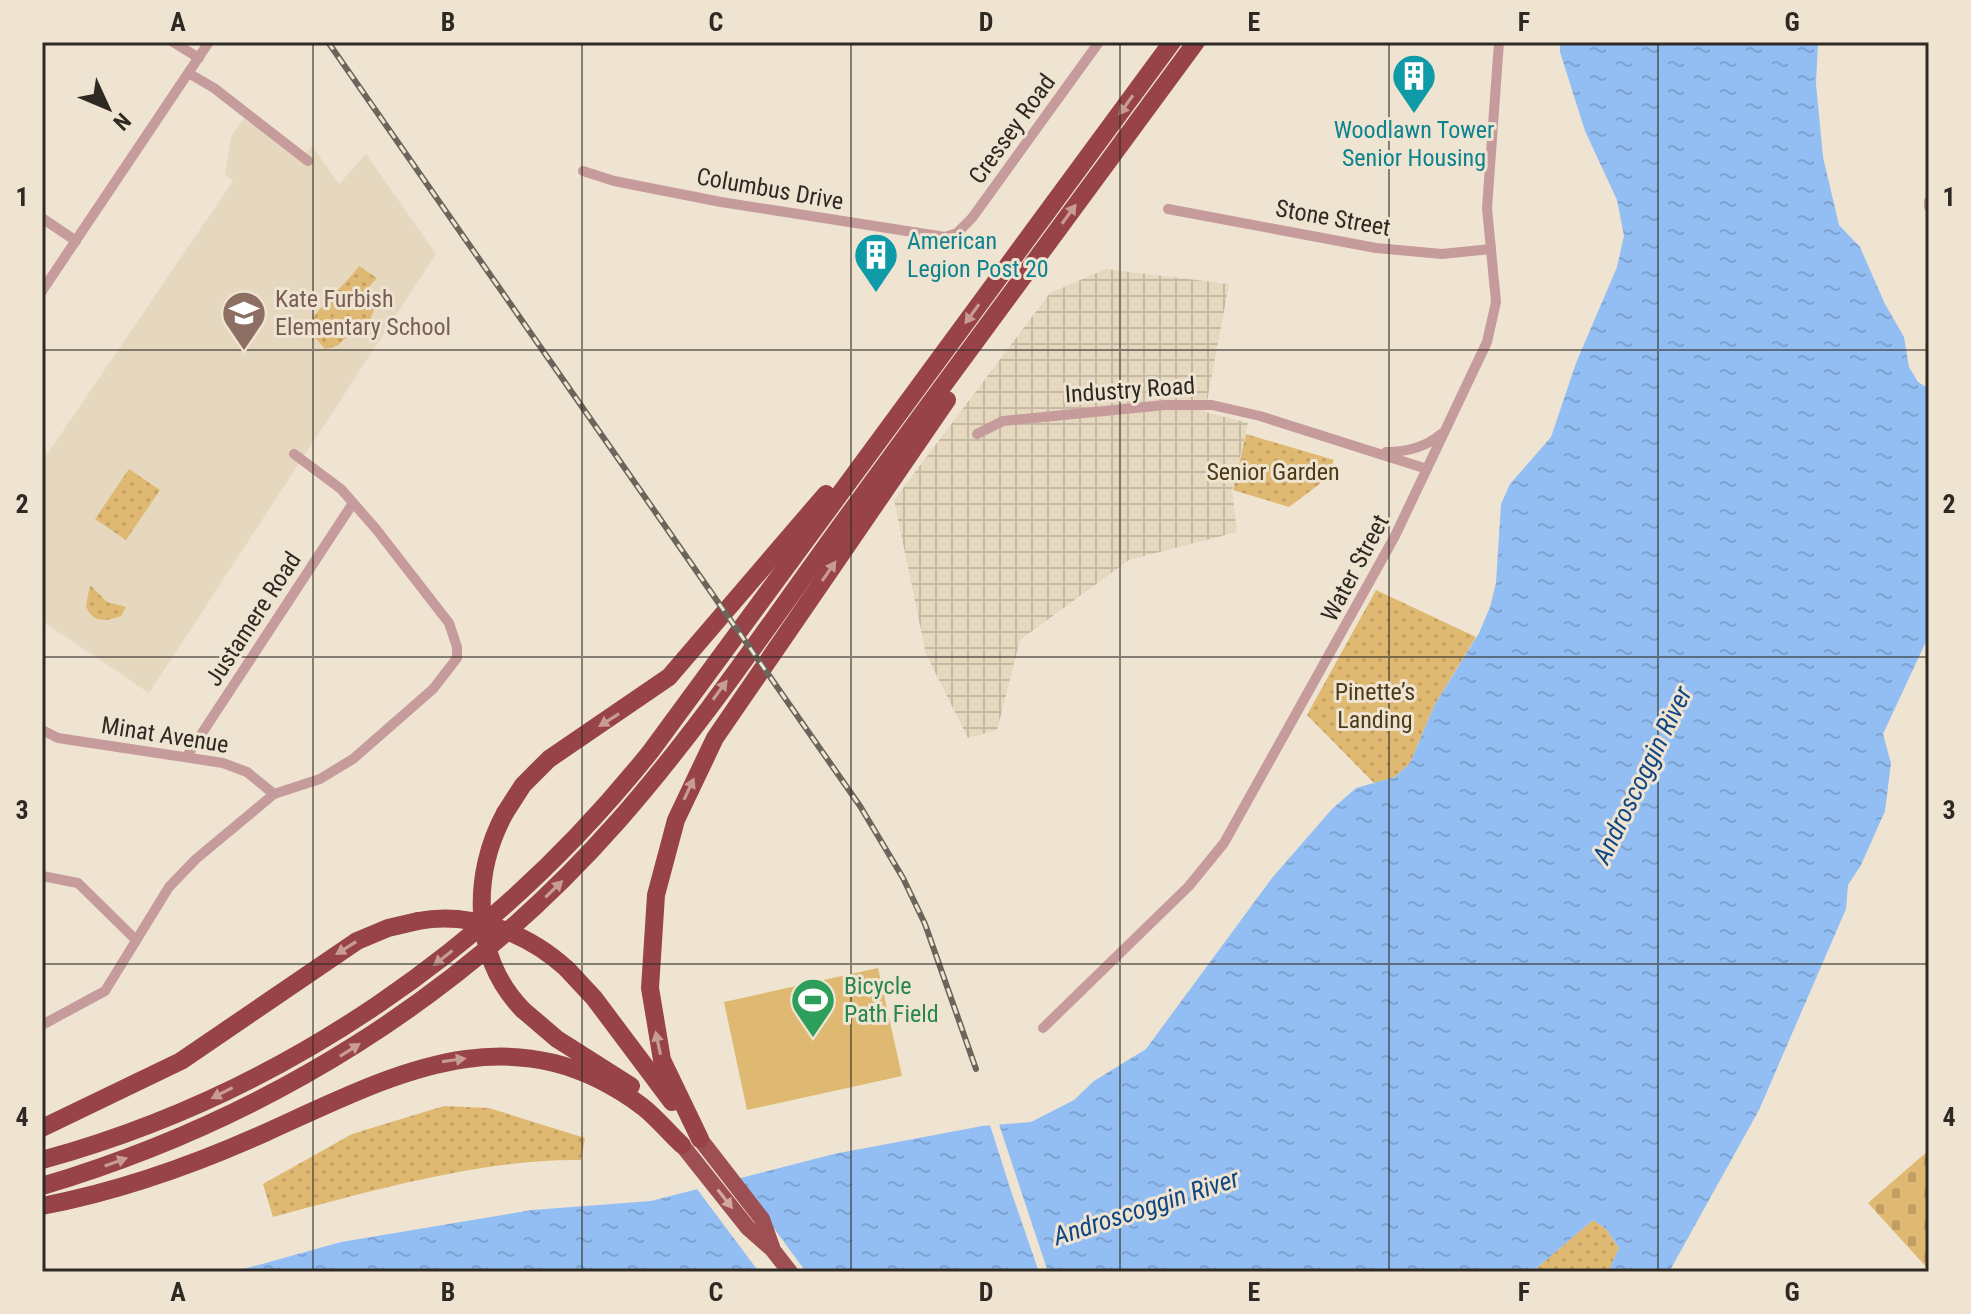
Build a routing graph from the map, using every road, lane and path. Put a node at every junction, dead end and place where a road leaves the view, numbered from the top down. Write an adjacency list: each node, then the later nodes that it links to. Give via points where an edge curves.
1 (173, 42): 7 (street)
2 (209, 42): 7 (street)
3 (1099, 42): 15 (street, Cressey Road, via 972,218)
4 (1172, 42): 24 (highway, one-way to 24)
5 (1196, 42): 19 (highway, one-way to 5)
6 (1499, 42): 17 (street, Water Street, via 1487,186)
7 (199, 58): 8 (street)
8 (190, 74): 9 (street); 16 (street)
9 (308, 161)
10 (583, 171): 15 (street, Columbus Drive, via 780,213 933,237)
11 (1929, 201): 12 (street)
12 (1929, 207)
13 (1168, 209): 17 (street, Stone Street, via 1376,248 1442,254)
14 (42, 218): 16 (street)
15 (952, 234)
16 (76, 241): 18 (street)
17 (1491, 249): 20 (street, Water Street, via 1493,323)
18 (42, 291)
19 (990, 323): 35 (highway, one-way to 19, via 662,1060 650,988 656,895 676,820 715,738 966,373); 37 (highway, one-way to 19, via 195,1131 307,1076 408,1012 504,936 647,787)
20 (1446, 430): 22 (street, Industry Road, via 1412,450); 25 (street, Water Street)
21 (977, 434): 22 (street, Industry Road, via 1003,421 1191,404 1260,416)
22 (1379, 452): 25 (street, Industry Road)
23 (294, 454): 26 (street)
24 (859, 467): 35 (highway, one-way to 35, bridge, via 836,483 669,677 549,759 523,785 505,813 485,864 483,925 495,969 523,1010 648,1099); 36 (highway, one-way to 36, via 625,783 543,872 461,943 386,1001 282,1063 172,1115)
25 (1427, 469): 33 (street, Water Street, via 1348,624 1224,843 1189,886)
26 (353, 503): 28 (street, Justamere Road); 29 (street, via 449,623 457,658 433,689 353,759 320,779)
27 (42, 730): 28 (street, Minat Avenue, via 58,738)
28 (187, 756): 29 (street, Minat Avenue, via 235,767)
29 (274, 794): 31 (street, via 182,872)
30 (42, 876): 31 (street, via 78,883)
31 (136, 940): 32 (street, via 105,991)
32 (42, 1025)
33 (1043, 1028)
34 (42, 1128): 35 (highway, one-way to 34, bridge, via 594,998 567,969 538,947 496,927 451,919 388,928 357,941 181,1061)
35 (691, 1142): 38 (highway, one-way to 35, via 149,1180 398,1073 459,1059 516,1057 583,1074); 39 (highway, via 762,1219 772,1249)
36 (42, 1160)
37 (42, 1186)
38 (42, 1206)
39 (790, 1272)

